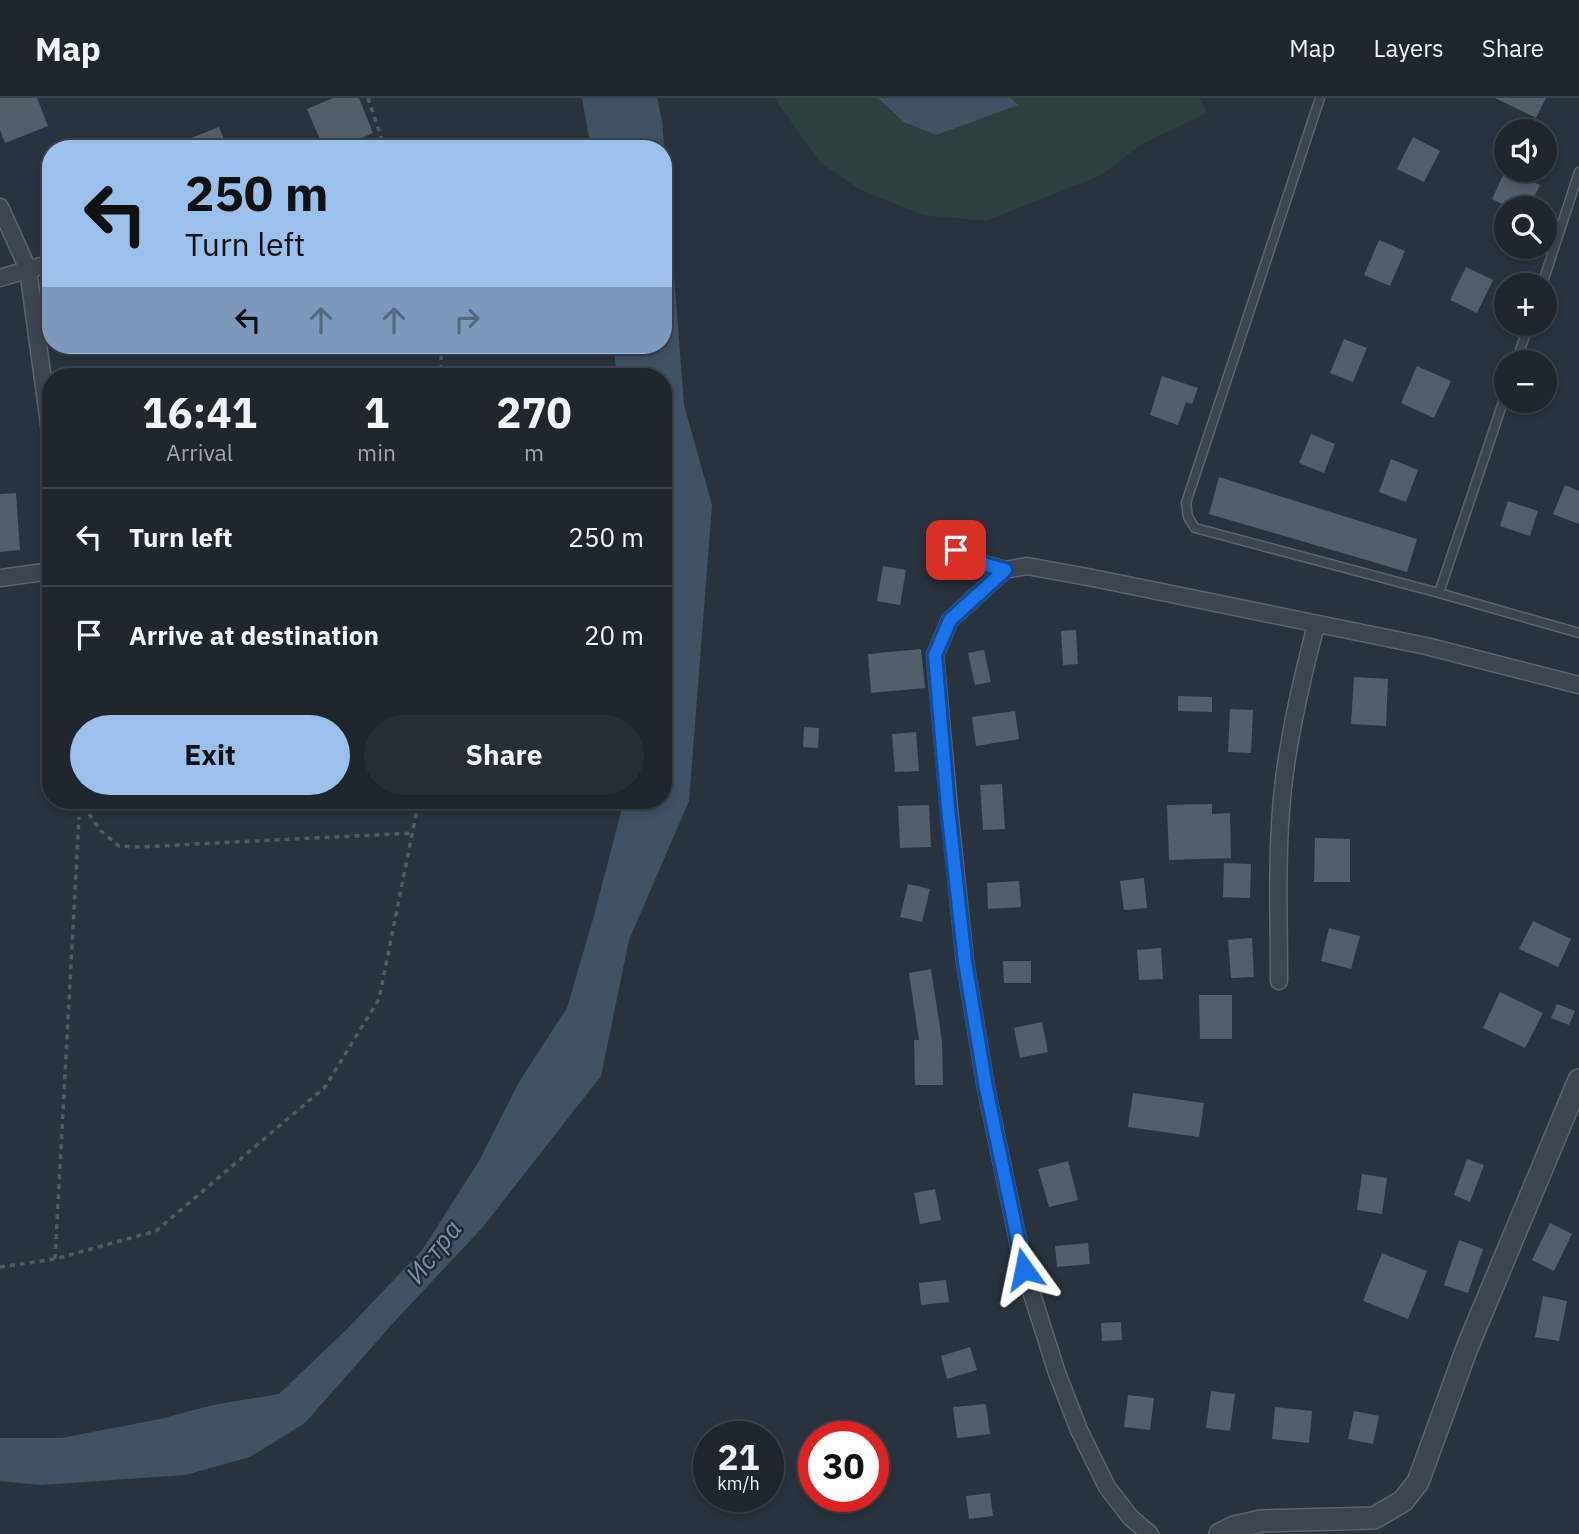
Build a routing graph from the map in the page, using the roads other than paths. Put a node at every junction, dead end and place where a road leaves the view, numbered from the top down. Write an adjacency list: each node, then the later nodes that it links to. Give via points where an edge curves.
1 (1320, 98): 14 (lane, via 1186,503 1188,517 1195,528)
2 (1579, 172): 6 (lane)
3 (0, 207): 5 (street)
4 (42, 265): 5 (street)
5 (28, 269): 7 (street); 8 (street)
6 (1546, 273)
7 (0, 278)
8 (42, 372)
9 (1499, 413): 14 (lane)
10 (944, 539): 11 (street, via 969,560)
11 (1005, 570): 15 (street, via 1027,566); 20 (street, via 950,620 935,655 965,962 1024,1269 1057,1373 1107,1487)
12 (42, 572): 13 (street)
13 (0, 578)
14 (1439, 593): 16 (lane)
15 (1317, 625): 17 (street, via 1426,646); 18 (street, via 1300,685 1283,788)
16 (1579, 633)
17 (1579, 685)
18 (1279, 981)
19 (1579, 1080): 21 (street, via 1467,1348 1418,1482 1403,1501 1374,1518 1261,1521)
20 (1150, 1534)
21 (1220, 1534)

